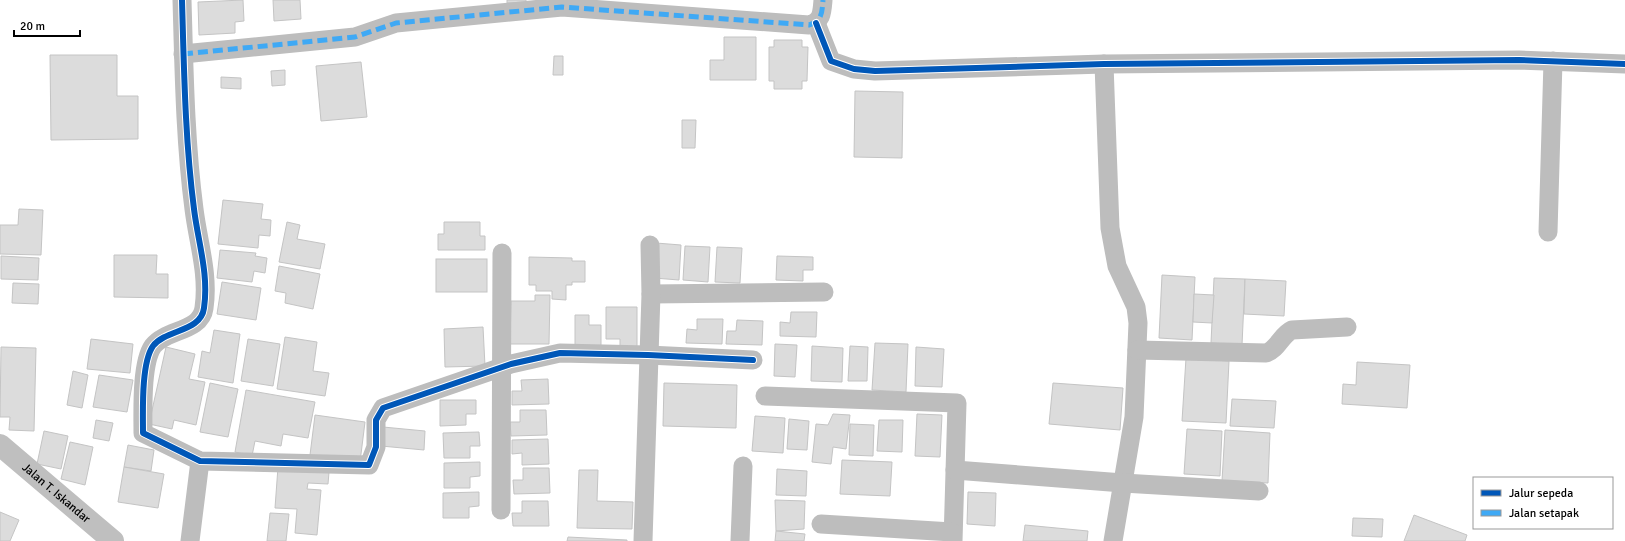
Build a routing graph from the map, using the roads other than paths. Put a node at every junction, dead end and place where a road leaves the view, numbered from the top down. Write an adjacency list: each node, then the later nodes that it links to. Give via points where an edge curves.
1 (182, 0): 4 (street)
2 (823, 0): 3 (street, via 821,18)
3 (816, 23): 4 (street, via 809,25 562,7 411,21 355,36); 6 (street, via 831,61 854,69 875,71)
4 (183, 54): 20 (street, via 194,209 206,278 204,309 198,321 158,341 152,347 143,397 143,433)
5 (1553, 61): 6 (street); 7 (street); 8 (street)
6 (1104, 64): 14 (street, via 1110,228 1117,266 1136,306)
7 (1625, 64)
8 (1548, 232)
9 (650, 245): 12 (street)
10 (502, 253): 17 (street)
11 (824, 292): 12 (street)
12 (651, 294): 15 (street)
13 (1347, 327): 14 (street, via 1292,330 1266,354)
14 (1137, 350): 23 (street, via 1134,418)
15 (648, 355): 16 (street); 17 (street, via 560,353); 30 (street)
16 (753, 360)
17 (501, 368): 20 (street, via 383,408 376,420 376,447 369,465); 25 (street)
18 (765, 396): 22 (street, via 957,403)
19 (0, 445): 28 (street, Jalan T. Iskandar)
20 (200, 460): 29 (street)
21 (743, 466): 31 (street)
22 (955, 470): 23 (street); 27 (street)
23 (1123, 483): 24 (street); 32 (street)
24 (1259, 491)
25 (501, 510)
26 (821, 524): 27 (street)
27 (952, 537)
28 (113, 541)
29 (190, 541)
30 (643, 541)
31 (740, 541)
32 (1113, 541)

